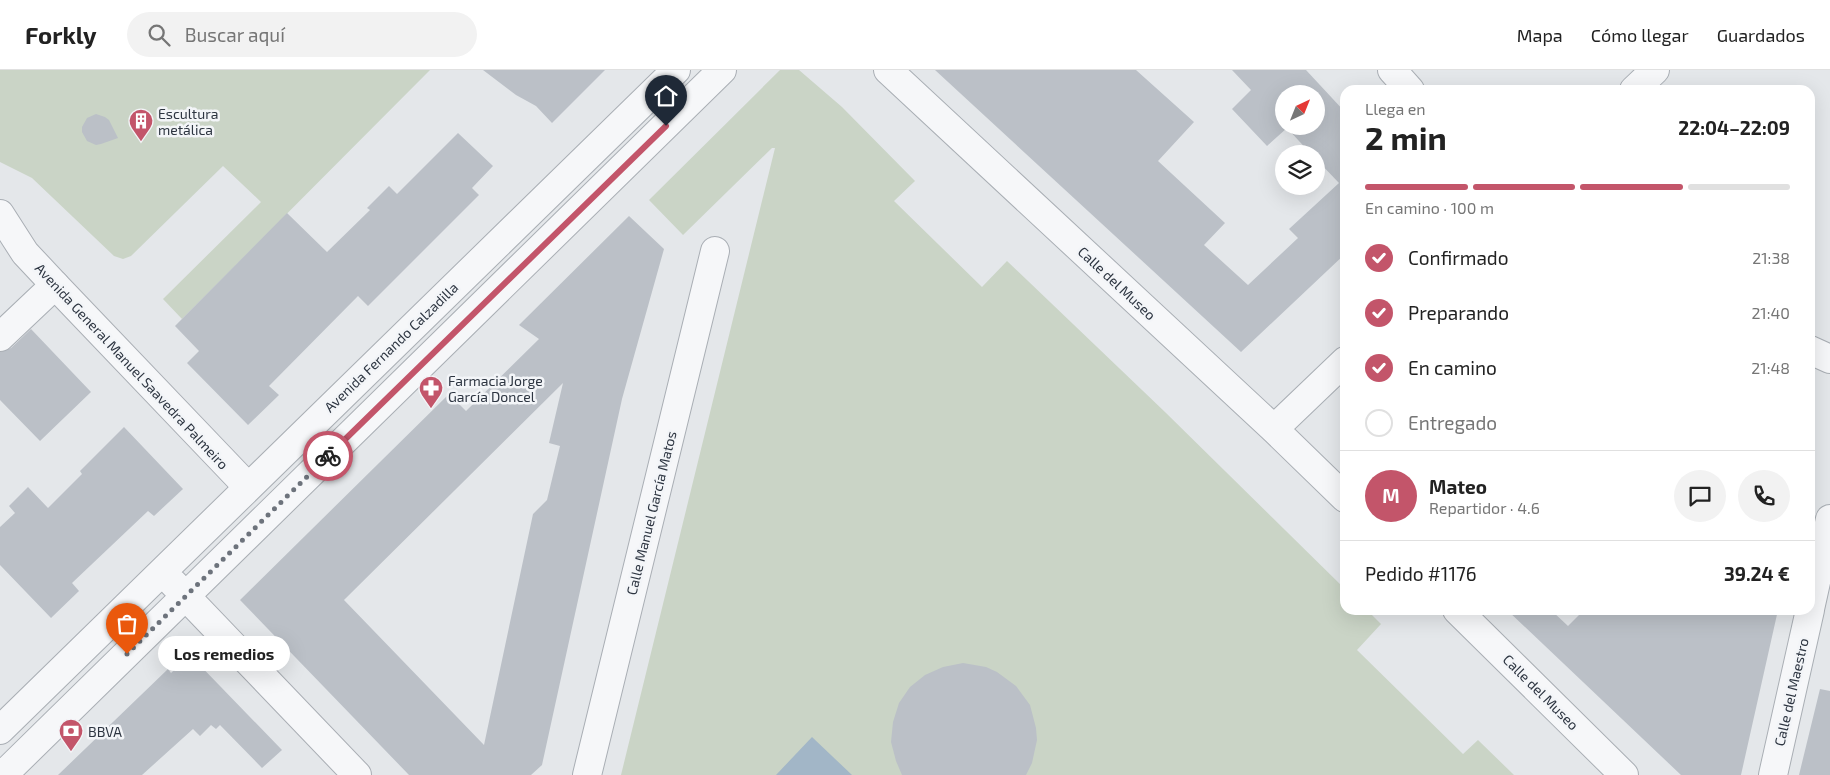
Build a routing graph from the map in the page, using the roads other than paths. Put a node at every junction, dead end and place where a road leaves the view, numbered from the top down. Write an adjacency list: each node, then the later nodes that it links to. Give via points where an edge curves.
1 (676, 70): 16 (street, Avenida Fernando Calzadilla)
2 (722, 70): 18 (street)
3 (888, 70): 15 (street, Calle del Museo)
4 (1392, 70): 6 (street)
5 (1655, 70): 7 (street)
6 (1406, 85)
7 (1639, 85)
8 (0, 214): 10 (street, Avenida General Manuel Saavedra Palmeiro, via 25,252)
9 (715, 251): 28 (street, Calle Manuel García Matos)
10 (55, 286): 11 (street); 16 (street, Avenida General Manuel Saavedra Palmeiro)
11 (0, 337)
12 (1815, 352): 13 (street)
13 (1830, 359)
14 (1340, 366): 15 (street)
15 (1274, 430): 17 (street, Calle del Museo)
16 (248, 488): 18 (street, Avenida General Manuel Saavedra Palmeiro); 20 (street, Avenida Fernando Calzadilla)
17 (1340, 493)
18 (272, 511): 22 (street)
19 (1830, 519): 21 (street, Calle del Maestro)
20 (162, 572): 22 (street); 25 (street, Avenida Fernando Calzadilla)
21 (1815, 586)
22 (186, 596): 26 (street); 27 (street)
23 (1462, 615): 29 (street, Calle del Museo)
24 (1809, 615): 30 (street, Calle del Maestro)
25 (0, 730)
26 (3, 775)
27 (356, 775)
28 (587, 775)
29 (1624, 775)
30 (1773, 775)

